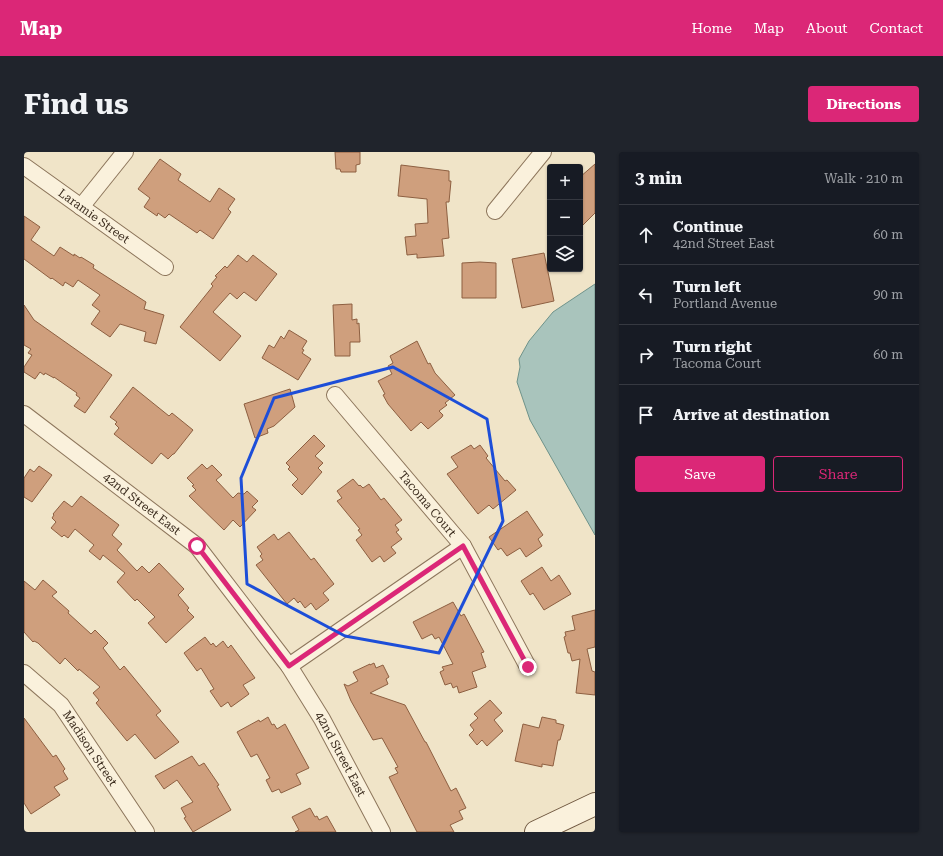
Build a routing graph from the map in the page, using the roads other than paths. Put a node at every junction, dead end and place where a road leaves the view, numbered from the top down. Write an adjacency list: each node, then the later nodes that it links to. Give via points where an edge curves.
1 (125, 152): 4 (street)
2 (542, 152): 5 (street)
3 (24, 166): 4 (street, Laramie Street)
4 (81, 207): 6 (street, Laramie Street)
5 (495, 211)
6 (165, 267)
7 (335, 395): 9 (street, Tacoma Court)
8 (24, 414): 10 (street, 42nd Street East, via 197,546)
9 (463, 546): 10 (street); 11 (street, Tacoma Court)
10 (289, 666): 15 (street, 42nd Street East, via 322,719)
11 (528, 667)
12 (24, 673): 14 (street, Madison Street, via 61,705)
13 (595, 804): 16 (street)
14 (146, 832)
15 (382, 832)
16 (536, 832)

